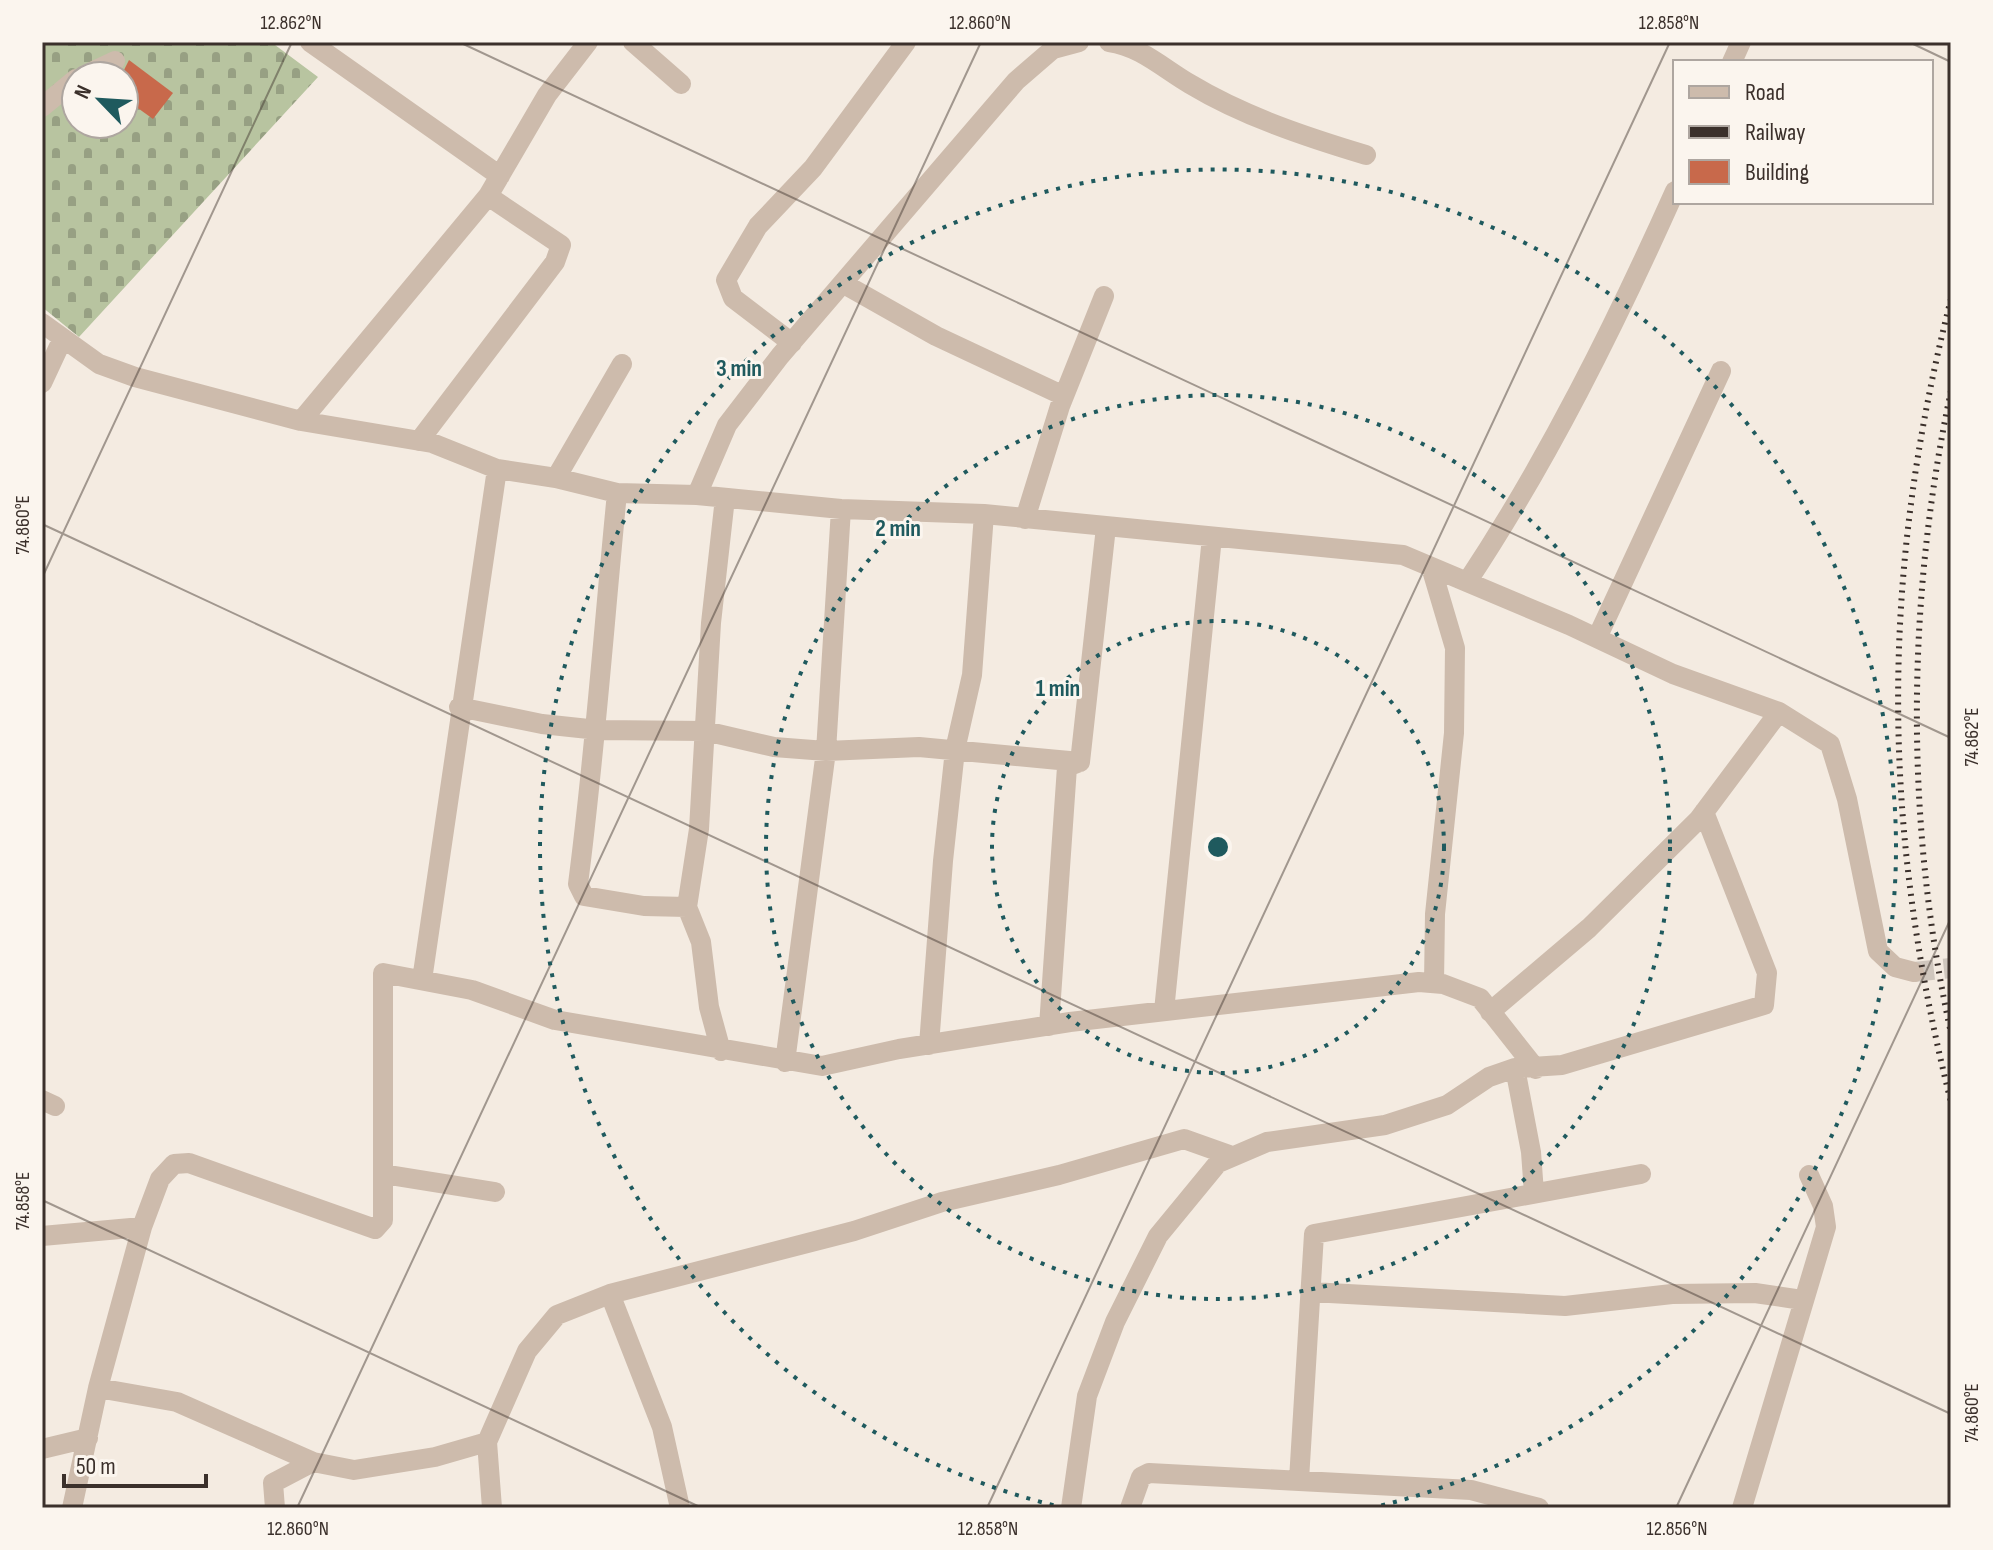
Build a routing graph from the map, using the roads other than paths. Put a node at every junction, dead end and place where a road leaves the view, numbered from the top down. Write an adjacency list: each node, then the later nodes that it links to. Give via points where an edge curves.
1 (310, 42): 11 (street)
2 (588, 42): 11 (street, via 547,95)
3 (633, 42): 7 (street)
4 (906, 42): 18 (street, via 813,168 758,226 726,280 733,298)
5 (1079, 42): 14 (street, via 1053,49 1016,81)
6 (1109, 42): 10 (street, via 1123,44 1190,84 1301,135)
7 (681, 84)
8 (60, 92): 9 (street)
9 (42, 107)
10 (1366, 155)
11 (500, 176): 12 (street)
12 (488, 196): 23 (street); 24 (street, via 561,245 555,262)
13 (1673, 196): 36 (street, via 1519,504)
14 (844, 284): 18 (street); 22 (street, via 936,336)
15 (1104, 296): 22 (street)
16 (42, 323): 17 (street)
17 (62, 340): 21 (street); 23 (street, via 99,364 135,377)
18 (792, 343): 28 (street, via 727,425)
19 (622, 364): 26 (street)
20 (1721, 371): 37 (street)
21 (43, 376)
22 (1064, 396): 32 (street)
23 (301, 421): 24 (street)
24 (419, 441): 25 (street)
25 (497, 469): 26 (street); 38 (street)
26 (556, 478): 27 (street)
27 (617, 493): 28 (street); 40 (street)
28 (697, 495): 29 (street)
29 (725, 498): 30 (street); 41 (street)
30 (841, 509): 31 (street); 43 (street)
31 (984, 514): 32 (street); 42 (street, via 972,675)
32 (1025, 519): 33 (street)
33 (1106, 527): 34 (street); 44 (street)
34 (1212, 537): 35 (street, via 1403,555); 50 (street)
35 (1431, 567): 36 (street); 49 (street, via 1455,648 1454,733 1440,842)
36 (1467, 582): 37 (street)
37 (1597, 638): 39 (street, via 1673,674)
38 (459, 707): 40 (street); 48 (street)
39 (1779, 712): 45 (street); 47 (street, via 1830,744 1847,799 1878,951 1895,967)
40 (598, 730): 41 (street); 46 (street, via 578,884 584,896)
41 (705, 731): 43 (street, via 774,747); 46 (street, via 699,829)
42 (955, 750): 43 (street); 44 (street); 53 (street)
43 (826, 751): 55 (street)
44 (1080, 762): 52 (street, via 1067,767)
45 (1704, 812): 51 (street, via 1589,928); 57 (street, via 1767,973 1764,1005)
46 (687, 907): 54 (street, via 701,942)
47 (1914, 972)
48 (422, 980): 54 (street, via 472,990 555,1020); 59 (street, via 383,973)
49 (1434, 983): 50 (street); 51 (street, via 1480,998)
50 (1164, 1011): 52 (street)
51 (1490, 1012): 57 (street)
52 (1049, 1026): 53 (street)
53 (929, 1045): 55 (street, via 822,1066)
54 (721, 1051): 55 (street)
55 (785, 1062)
56 (1515, 1068): 57 (street); 58 (street, via 1489,1077 1447,1105 1385,1125 1267,1142); 63 (street)
57 (1536, 1069)
58 (1229, 1155): 67 (street, via 1184,1139); 79 (street, via 1158,1236 1115,1322 1087,1396)
59 (383, 1174): 62 (street); 64 (street, via 383,1220 375,1229 189,1163 174,1164 160,1179)
60 (1641, 1174): 63 (street)
61 (1809, 1175): 68 (street, via 1826,1227)
62 (495, 1192)
63 (1534, 1193): 66 (street, via 1314,1234)
64 (142, 1227): 65 (street); 69 (street)
65 (42, 1236)
66 (1311, 1292): 68 (street, via 1565,1306 1672,1294 1755,1293); 74 (street)
67 (610, 1294): 71 (street, via 557,1315 527,1351); 78 (street, via 662,1427)
68 (1802, 1300): 82 (street)
69 (98, 1388): 70 (street); 73 (street, via 177,1402)
70 (88, 1438): 72 (street); 75 (street)
71 (487, 1442): 73 (street, via 354,1470); 77 (street)
72 (42, 1449)
73 (313, 1462): 76 (street, via 273,1483)
74 (1299, 1480): 80 (street, via 1149,1473 1141,1477); 81 (street, via 1471,1490)
75 (72, 1508)
76 (275, 1508)
77 (492, 1508)
78 (680, 1508)
79 (1071, 1508)
80 (1130, 1508)
81 (1539, 1508)
82 (1742, 1508)

